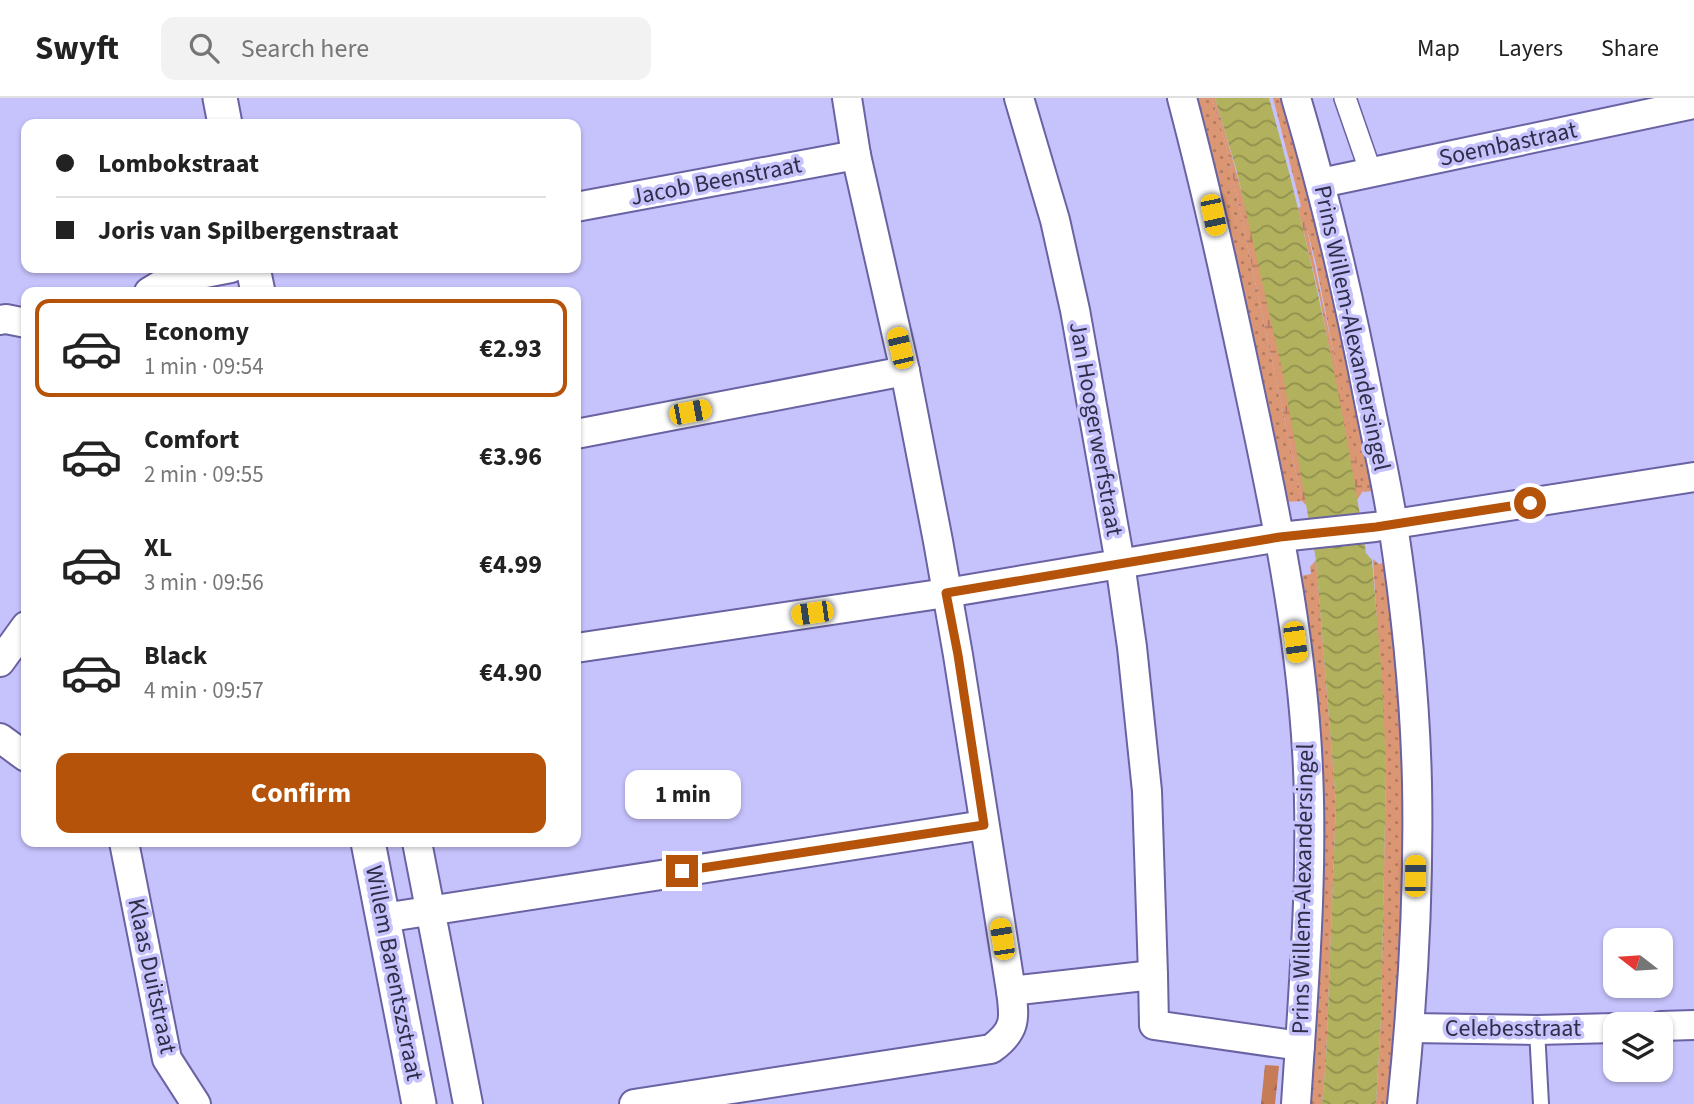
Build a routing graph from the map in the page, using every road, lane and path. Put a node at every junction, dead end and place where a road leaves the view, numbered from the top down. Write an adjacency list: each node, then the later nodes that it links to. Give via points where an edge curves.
1 (220, 98): 8 (street)
2 (847, 98): 9 (street)
3 (1019, 98): 22 (street, Jan Hoogerwerfstraat, via 1055,220 1075,310)
4 (1182, 98): 21 (street, Prins Willem-Alexandersingel)
5 (1296, 98): 11 (street, Prins Willem-Alexandersingel)
6 (1345, 98): 10 (street)
7 (1694, 104): 10 (street, Soembastraat)
8 (224, 119)
9 (856, 155): 12 (street, Jacob Beenstraat); 17 (street)
10 (1371, 173): 11 (street, Soembastraat)
11 (1321, 183): 20 (street, Prins Willem-Alexandersingel, via 1362,366)
12 (581, 206)
13 (205, 273): 14 (street)
14 (157, 287)
15 (0, 320): 16 (street)
16 (21, 322)
17 (905, 371): 18 (street); 23 (street)
18 (581, 433)
19 (1694, 477): 20 (street)
20 (1384, 526): 21 (street); 39 (street, Prins Willem-Alexandersingel, via 1409,658 1417,783)
21 (1292, 536): 22 (street); 42 (street, Prins Willem-Alexandersingel, via 1309,840)
22 (1120, 564): 23 (street); 35 (street, Jan Hoogerwerfstraat, via 1147,790)
23 (946, 593): 25 (street); 29 (street)
24 (21, 633): 26 (street)
25 (581, 647)
26 (0, 662)
27 (0, 738): 28 (street)
28 (21, 753)
29 (984, 825): 33 (street); 36 (street)
30 (125, 847): 43 (street, Klaas Duitstraat, via 167,1059)
31 (369, 847): 34 (street, Willem Barentszstraat)
32 (418, 847): 33 (street, Willem Barentszstraat)
33 (430, 910): 34 (street); 45 (street, Willem Barentszstraat)
34 (383, 918): 44 (street, Willem Barentszstraat)
35 (1153, 975): 36 (street); 42 (street, Jan Hoogerwerfstraat, via 1154,1025)
36 (1011, 991): 46 (street, via 1013,1024 1004,1040 991,1049)
37 (1673, 1026): 38 (street)
38 (1694, 1026)
39 (1410, 1028): 41 (street, Celebesstraat); 48 (street, Prins Willem-Alexandersingel)
40 (1603, 1028): 41 (street, Celebesstraat)
41 (1537, 1030): 49 (lane)
42 (1300, 1046): 47 (street, Prins Willem-Alexandersingel)
43 (196, 1104)
44 (419, 1104)
45 (468, 1104)
46 (634, 1104)
47 (1296, 1104)
48 (1402, 1104)
49 (1542, 1104)

